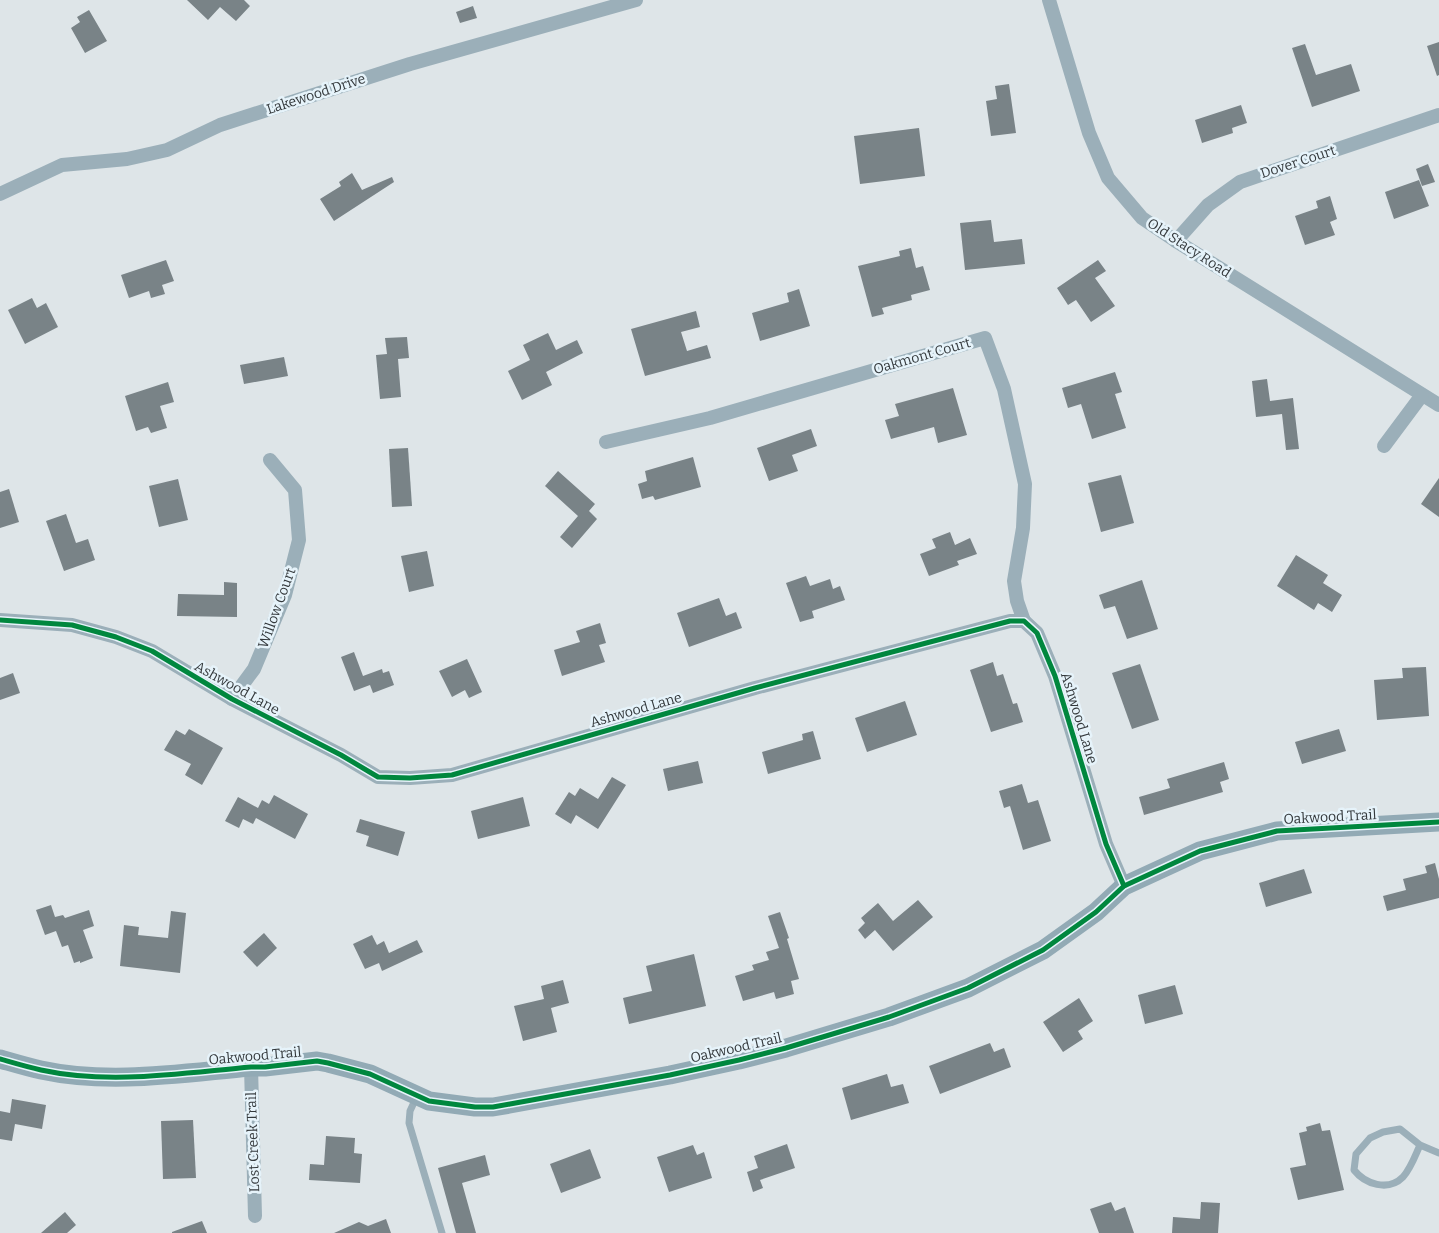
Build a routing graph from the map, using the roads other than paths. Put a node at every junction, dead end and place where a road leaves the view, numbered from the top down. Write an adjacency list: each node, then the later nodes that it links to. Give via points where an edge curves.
1 (636, 0): 4 (street, Lakewood Drive, via 410,64 220,125 168,150 127,159 62,165)
2 (1049, 0): 5 (street, Old Stacy Road, via 1089,133 1108,178 1142,218)
3 (1439, 116): 5 (street, Dover Court, via 1240,182 1208,205)
4 (0, 194)
5 (1176, 241): 6 (street, Old Stacy Road)
6 (1422, 395): 7 (street, Old Stacy Road); 9 (street)
7 (1439, 405)
8 (606, 442): 12 (street, Oakmont Court, via 710,418 985,338 1004,389 1025,484 1023,528 1014,581)
9 (1384, 446)
10 (270, 460): 13 (street, Willow Court, via 295,490 299,540 284,595 254,669)
11 (0, 620): 13 (street, Ashwood Lane, via 72,625 116,637 152,651)
12 (1024, 621): 13 (street, Ashwood Lane, via 1010,621 755,688 452,775 378,777); 15 (street, Ashwood Lane, via 1036,633 1055,676 1106,844)
13 (232, 699)
14 (1439, 822): 15 (street, Oakwood Trail, via 1277,831 1200,851)
15 (1124, 886): 18 (street, Oakwood Trail, via 1096,912 1043,950 968,988 889,1017 786,1048 670,1075 493,1107 430,1101)
16 (0, 1059): 17 (street, Oakwood Trail, via 42,1070 114,1077)
17 (251, 1067): 18 (street, Oakwood Trail, via 328,1063 370,1074); 21 (street, Lost Creek Trail)
18 (417, 1096): 22 (lane, via 410,1111 409,1124)
19 (1420, 1145): 19 (lane, via 1400,1129 1383,1132 1370,1138 1356,1154 1354,1170 1375,1185 1392,1183 1401,1179); 20 (lane)
20 (1439, 1153)
21 (256, 1216)
22 (442, 1233)

